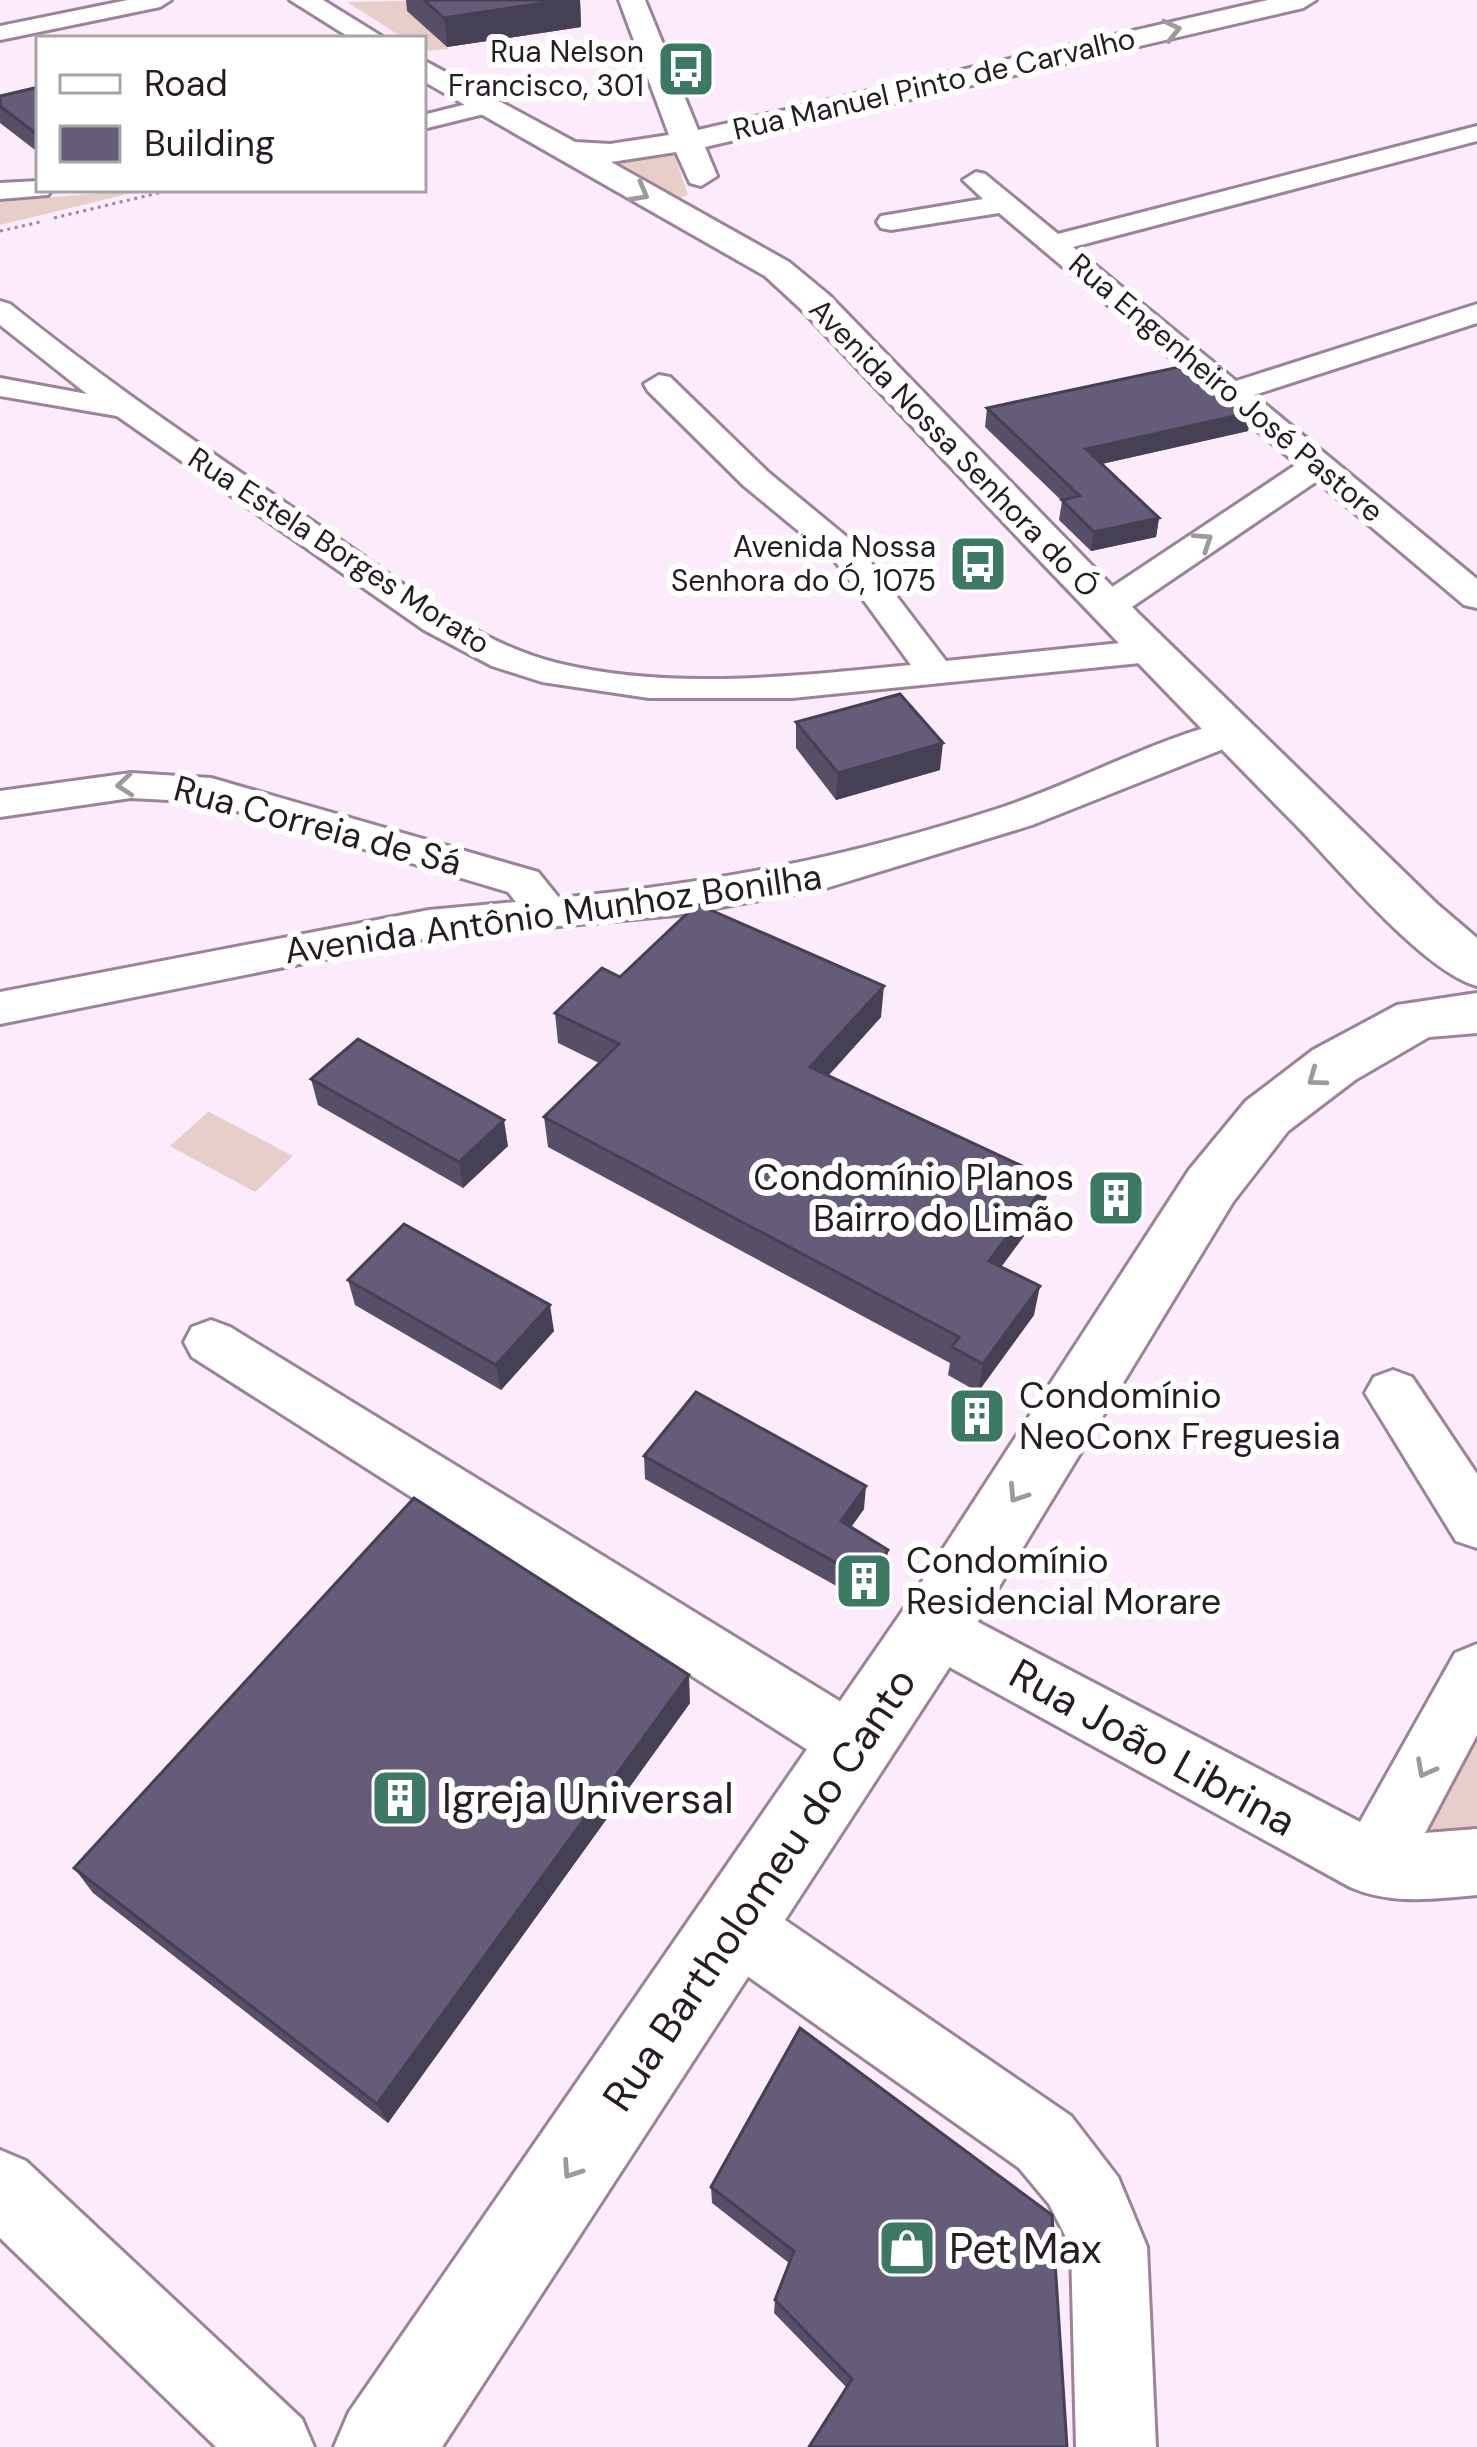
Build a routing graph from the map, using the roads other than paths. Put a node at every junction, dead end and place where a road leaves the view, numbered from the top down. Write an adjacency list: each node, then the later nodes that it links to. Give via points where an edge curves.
1 (160, 0): 5 (street)
2 (302, 0): 6 (main road)
3 (632, 0): 11 (main road)
4 (1303, 0): 11 (main road, Rua Manuel Pinto de Carvalho, one-way to 4)
5 (0, 33)
6 (367, 36)
7 (426, 71): 8 (main road, Avenida Nossa Senhora do Ó)
8 (487, 106): 9 (street); 12 (main road, Avenida Nossa Senhora do Ó)
9 (426, 121)
10 (1477, 134): 19 (street)
11 (689, 141): 12 (main road, Rua Manuel Pinto de Carvalho); 18 (main road)
12 (562, 151): 18 (main road, Avenida Nossa Senhora do Ó, one-way to 18)
13 (976, 180): 16 (street, Rua Engenheiro José Pastore)
14 (36, 189): 15 (street)
15 (0, 191)
16 (1004, 204): 17 (street); 19 (street, Rua Engenheiro José Pastore)
17 (891, 223)
18 (717, 236): 30 (main road, Avenida Nossa Senhora do Ó, via 777,269 816,303)
19 (1053, 244): 26 (street, Rua Engenheiro José Pastore)
20 (0, 310): 22 (street, Rua Estela Borges Morato)
21 (1477, 313): 26 (street)
22 (52, 355): 23 (street); 27 (street, Rua Estela Borges Morato)
23 (0, 360)
24 (658, 384): 32 (street, via 847,554)
25 (0, 387): 27 (street)
26 (1230, 393): 28 (street, Rua Engenheiro José Pastore)
27 (126, 411): 32 (street, Rua Estela Borges Morato, via 506,660 638,685)
28 (1318, 465): 29 (street, Rua Engenheiro José Pastore); 30 (street, one-way to 28)
29 (1477, 596)
30 (1107, 607): 31 (main road, Avenida Nossa Senhora do Ó)
31 (1150, 651): 32 (street, Rua Estela Borges Morato); 33 (main road, Avenida Nossa Senhora do Ó)
32 (936, 673)
33 (1232, 732): 35 (street, Avenida Antônio Munhoz Bonilha, via 1017,816 826,874); 36 (main road, Avenida Nossa Senhora do Ó)
34 (0, 804): 35 (street, Rua Correia de Sá, one-way to 34, via 524,882 211,790 126,784)
35 (549, 914): 38 (street, Avenida Antônio Munhoz Bonilha, via 429,924)
36 (1417, 916): 37 (main road, Avenida Nossa Senhora do Ó); 39 (main road, via 1432,988)
37 (1477, 967)
38 (0, 1008)
39 (1447, 1016): 43 (main road, Rua Bartholomeu do Canto, one-way to 43, via 1334,1066 1267,1115 1211,1186)
40 (211, 1342): 45 (street)
41 (1393, 1393): 42 (street)
42 (1477, 1523)
43 (934, 1627): 45 (main road, Rua Bartholomeu do Canto); 47 (street, Rua João Librina)
44 (1477, 1673): 47 (street, one-way to 47)
45 (855, 1745): 48 (main road, Rua Bartholomeu do Canto)
46 (1477, 1862): 47 (street, Rua João Librina)
47 (1373, 1864)
48 (736, 1927): 51 (main road, Rua Bartholomeu do Canto, one-way to 51); 52 (street, via 1045,2142 1076,2174 1109,2247)
49 (0, 2187): 50 (street)
50 (274, 2447)
51 (384, 2447)
52 (1116, 2447)

